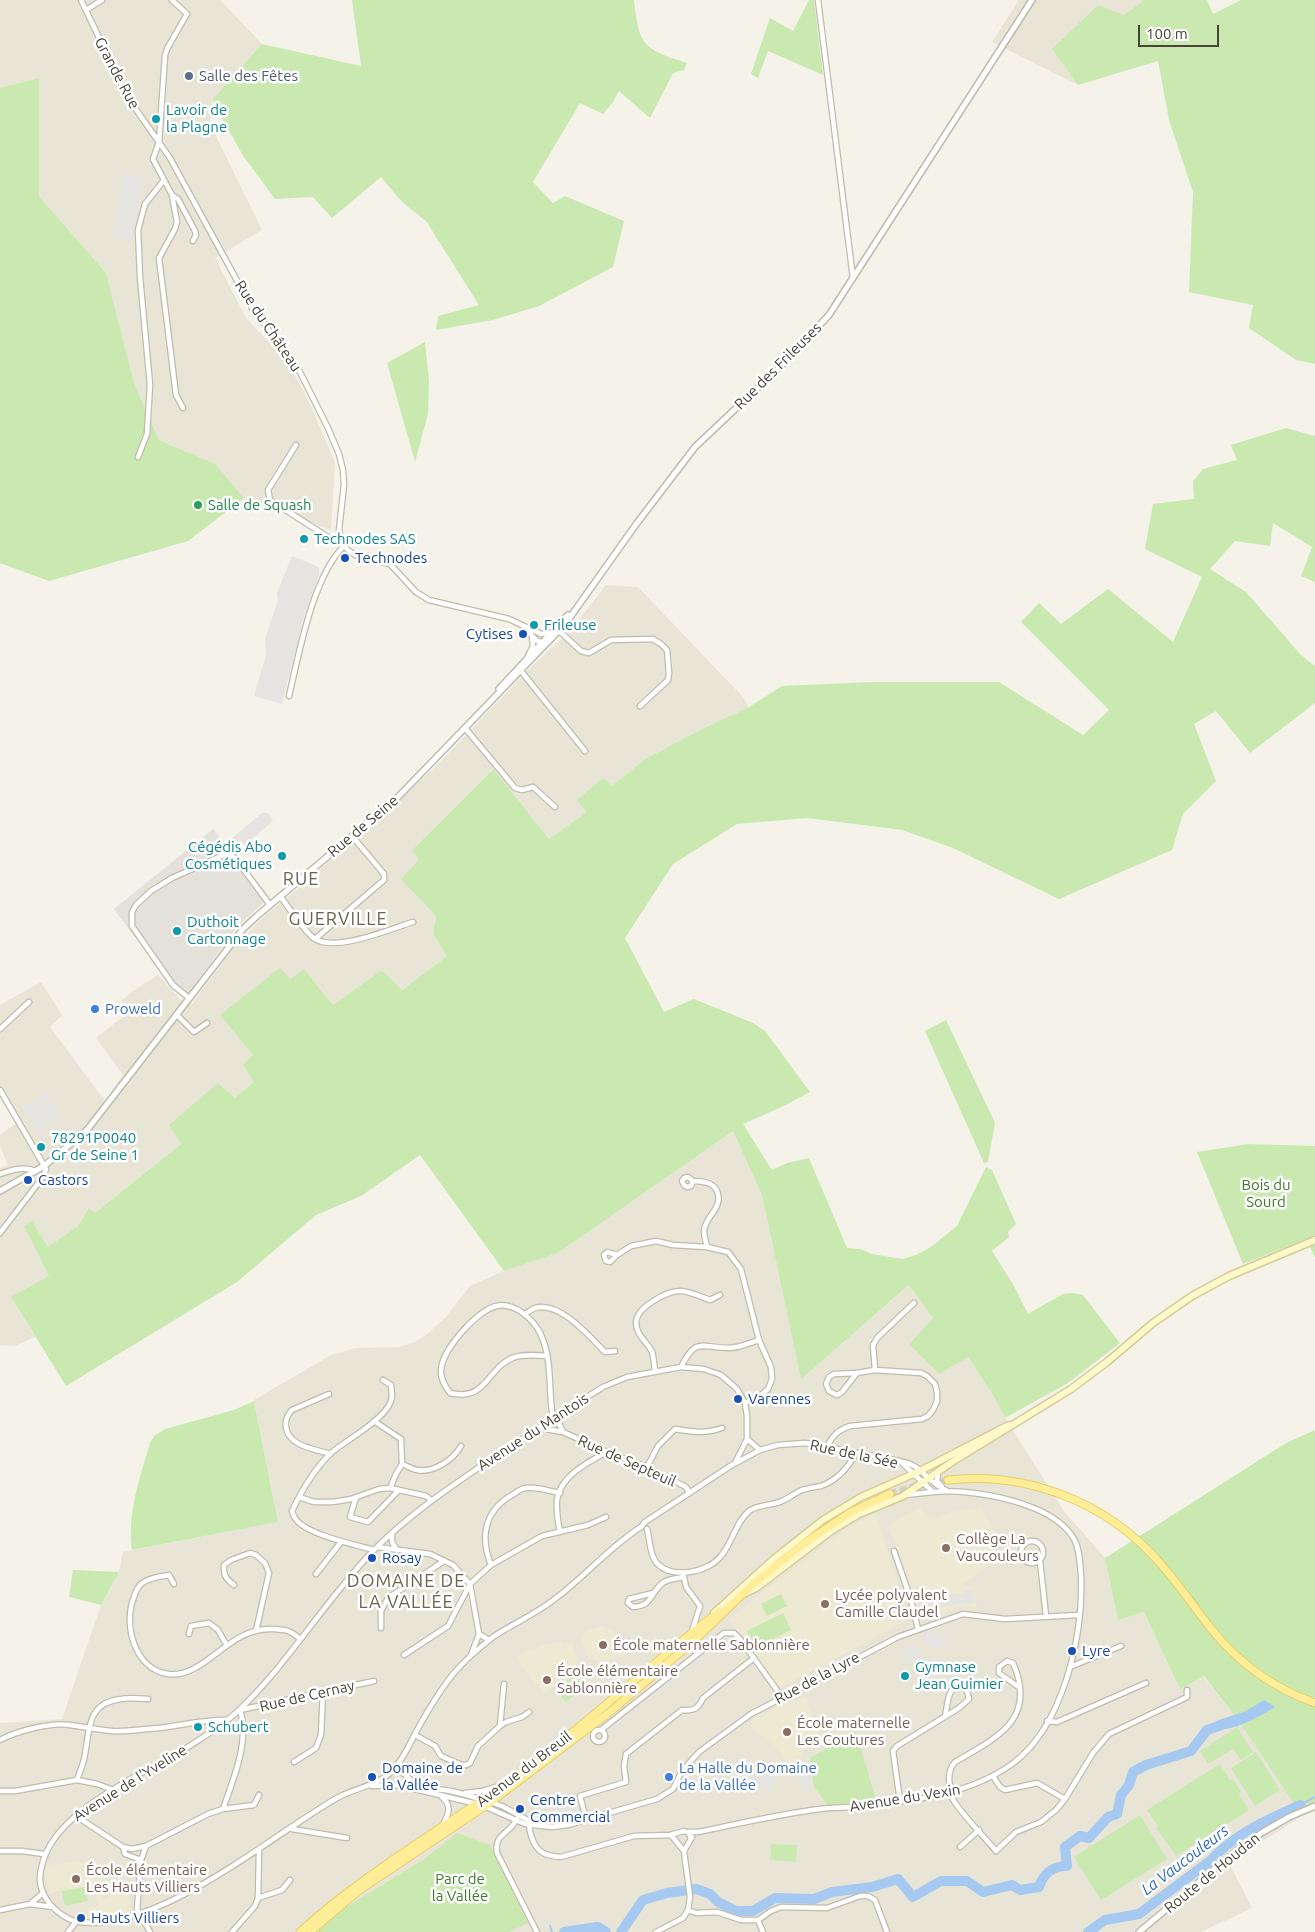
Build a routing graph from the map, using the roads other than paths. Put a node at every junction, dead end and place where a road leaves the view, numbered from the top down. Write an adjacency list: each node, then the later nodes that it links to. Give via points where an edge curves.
1 (81, 0): 6 (street, Grande Rue)
2 (102, 0): 6 (street)
3 (172, 0): 7 (street, via 187,14 165,55)
4 (818, 0): 11 (street)
5 (1032, 0): 11 (street, Rue des Frileuses)
6 (86, 10): 7 (street, Grande Rue, via 128,98)
7 (159, 142): 8 (street, via 153,159); 15 (street, Rue du Château, via 248,301 298,368 328,428 343,470 339,534)
8 (164, 180): 9 (street); 14 (street, via 145,204 138,230 150,385 148,434)
9 (172, 195): 10 (street, via 195,230); 12 (street, via 178,222 159,258 176,395)
10 (193, 241)
11 (854, 278): 17 (street, Rue des Frileuses, via 817,330 695,448)
12 (183, 408)
13 (296, 445): 15 (street, via 268,490 270,500 334,541)
14 (138, 457)
15 (343, 543): 16 (street, via 357,556 390,564 416,592 429,600 504,617); 23 (street, via 333,556 311,608)
16 (522, 626): 18 (street); 19 (street)
17 (555, 631): 18 (street); 20 (street, Rue des Frileuses); 25 (street, via 581,651 589,653 610,640 654,639 661,644 669,658 668,680)
18 (536, 633): 20 (street)
19 (530, 634): 20 (street); 21 (street, via 533,646)
20 (544, 644): 21 (street, Rue de Seine); 22 (street, Rue des Frileuses)
21 (524, 661): 24 (street, Rue de Seine)
22 (521, 672): 24 (street, Rue des Frileuses); 27 (street)
23 (289, 696)
24 (488, 704): 26 (street, Rue de Seine)
25 (640, 706)
26 (465, 728): 28 (street, via 515,788 533,787); 29 (street, Rue de Seine, via 398,797)
27 (585, 751)
28 (554, 807)
29 (352, 836): 30 (street, Rue de Seine); 33 (street, via 384,874 384,880)
30 (280, 896): 31 (street, Rue de Seine); 33 (street)
31 (270, 905): 34 (street, Rue de Seine, via 243,929); 34 (street, via 228,853 172,878 136,905 132,912 132,926 173,985)
32 (413, 922): 33 (street, via 348,941 327,943)
33 (315, 939)
34 (189, 998): 36 (street, Rue de Seine)
35 (29, 1002): 38 (street)
36 (177, 1015): 37 (street, via 194,1032); 40 (street, Rue de Seine, via 87,1130)
37 (207, 1022)
38 (0, 1029)
39 (0, 1090): 40 (street)
40 (44, 1166): 41 (street, Rue de Seine); 45 (street, via 43,1178)
41 (36, 1171): 42 (street, via 17,1168); 44 (street, Rue de Seine)
42 (0, 1174)
43 (693, 1181): 47 (street, via 708,1183 719,1196 718,1205 704,1230)
44 (0, 1191)
45 (0, 1233)
46 (1315, 1240): 63 (main road, via 1238,1272 1192,1296 1153,1323 1083,1381)
47 (707, 1247): 48 (street, via 656,1241 631,1246); 52 (street, via 728,1252 741,1269)
48 (617, 1254)
49 (720, 1295): 57 (street, via 710,1300 682,1291 670,1292 638,1313 638,1332 652,1352)
50 (914, 1303): 56 (street, via 873,1345)
51 (525, 1314): 53 (street, via 535,1308 549,1306 563,1314 605,1352); 54 (street, Rue de Septeuil, via 541,1334); 54 (street, via 507,1306 495,1306 478,1317 460,1334 446,1355 441,1371 443,1383 450,1393 472,1394 503,1363 514,1357)
52 (759, 1340): 55 (street, via 730,1348 699,1346 687,1354); 61 (street, via 772,1379 768,1389)
53 (614, 1351)
54 (546, 1356): 62 (street, Rue de Septeuil)
55 (681, 1367): 57 (street, Avenue du Mantois); 61 (street, Avenue du Mantois, via 704,1369 721,1375 737,1389)
56 (875, 1370): 58 (street); 70 (street, via 927,1376 935,1384 937,1392 933,1410 922,1419 841,1429)
57 (655, 1371): 62 (street, Avenue du Mantois, via 603,1387)
58 (857, 1374): 58 (street, via 829,1377 826,1384 829,1391 842,1392)
59 (384, 1380): 64 (street, via 391,1385 392,1398)
60 (328, 1394): 74 (street, via 292,1410 285,1422 286,1433 294,1442)
61 (745, 1403): 68 (street)
62 (554, 1418): 65 (street, Avenue du Mantois); 67 (street, Rue de Septeuil)
63 (1026, 1418): 78 (main road, via 996,1430); 79 (main road)
64 (374, 1421): 74 (street); 76 (street, via 400,1439)
65 (538, 1428): 67 (street, Rue de Septeuil); 92 (street, Avenue du Mantois)
66 (722, 1428): 77 (street, via 698,1433 675,1429 658,1446)
67 (563, 1432): 72 (street, Rue de Septeuil)
68 (747, 1440): 71 (street); 75 (street)
69 (461, 1446): 76 (street, via 456,1455 432,1469 418,1470)
70 (826, 1447): 71 (street, Rue de la Sée, via 805,1443); 73 (street, Rue de la Sée)
71 (760, 1450): 75 (street, Rue de la Sée)
72 (607, 1452): 77 (street, Rue de Septeuil); 87 (street, via 577,1470 566,1480)
73 (856, 1453): 78 (street, Rue de la Sée, via 909,1462); 107 (street, via 848,1469 834,1480 750,1511 720,1557 708,1566)
74 (330, 1454): 90 (street)
75 (735, 1463): 85 (street)
76 (402, 1464): 82 (street)
77 (647, 1468): 85 (street, Rue de Septeuil)
78 (917, 1472): 81 (street); 118 (main road, via 856,1500 823,1520)
79 (938, 1473): 81 (main road); 84 (street, via 939,1485)
80 (948, 1480): 137 (main road, via 985,1478 1031,1485 1061,1494 1102,1514 1150,1552 1237,1656 1279,1687)
81 (925, 1481): 84 (street); 86 (street); 89 (main road)
82 (390, 1488): 83 (street); 91 (street)
83 (400, 1490): 91 (street, via 368,1522 350,1518); 92 (street)
84 (947, 1490): 86 (street, Avenue du Vexin); 113 (street, Avenue du Vexin, via 983,1493 1032,1508 1067,1529 1075,1540 1080,1560)
85 (689, 1492): 94 (street)
86 (933, 1492): 89 (street, Avenue du Vexin)
87 (560, 1493): 97 (street, via 557,1507); 105 (street, via 524,1488 504,1499 490,1516 484,1535)
88 (890, 1494): 112 (main road, Avenue du Breuil, via 824,1529)
89 (903, 1496): 112 (main road, via 838,1526 756,1588)
90 (299, 1497): 91 (street, via 314,1502); 99 (street, via 292,1511 295,1520 313,1532)
91 (356, 1497)
92 (431, 1500): 98 (street, Avenue du Mantois)
93 (606, 1517): 97 (street)
94 (649, 1519): 95 (street); 96 (street)
95 (641, 1527): 96 (street); 122 (street, via 553,1601)
96 (647, 1529): 107 (street, via 655,1562)
97 (560, 1532): 105 (street, via 542,1536)
98 (392, 1533): 100 (street, Avenue du Mantois); 101 (street, via 392,1542)
99 (341, 1542): 100 (street); 106 (street)
100 (375, 1548): 101 (street); 121 (street, Avenue du Mantois)
101 (397, 1550): 104 (street, via 430,1554)
102 (894, 1551): 116 (street)
103 (1040, 1560): 103 (street, via 1043,1554 1040,1544 1030,1541 1024,1545 1021,1556 1026,1562 1033,1564); 114 (street)
104 (444, 1561): 109 (street, via 453,1565); 115 (street, via 388,1598 381,1611)
105 (491, 1565): 109 (street)
106 (316, 1574)
107 (684, 1575): 111 (street, via 666,1580); 118 (street, via 686,1588 700,1606)
108 (174, 1584): 123 (street, via 169,1574 143,1582 137,1589 129,1616 130,1636 140,1656 151,1668 168,1674 185,1672 195,1669)
109 (470, 1584): 120 (street); 125 (street, via 448,1626)
110 (234, 1585): 117 (street, via 226,1580 223,1571 224,1565 231,1560 250,1553 265,1563 269,1573)
111 (654, 1593): 111 (street, via 634,1597 628,1603 634,1608 641,1607)
112 (741, 1595): 118 (main road, Avenue du Breuil); 162 (main road, Avenue du Breuil, via 637,1689)
113 (1078, 1615): 114 (street, Rue de la Lyre); 128 (street, Avenue du Vexin, via 1079,1625)
114 (1046, 1616): 116 (street, Rue de la Lyre, via 1005,1619 963,1614)
115 (381, 1628)
116 (918, 1629): 135 (street, Rue de la Lyre)
117 (256, 1631): 121 (street, via 268,1628 290,1630); 123 (street)
118 (691, 1633): 155 (main road, Avenue du Breuil, via 579,1728)
119 (189, 1634): 123 (street, via 191,1626 209,1623 218,1630)
120 (479, 1634): 122 (street); 126 (street)
121 (300, 1639): 138 (street, Avenue du Mantois)
122 (489, 1640): 126 (street)
123 (226, 1644)
124 (1121, 1646): 128 (street)
125 (404, 1655)
126 (471, 1655): 146 (street, via 451,1676)
127 (754, 1658): 135 (street); 145 (street, via 734,1633 724,1633); 172 (street, via 703,1698 699,1707 692,1711 682,1710 626,1754 626,1782 580,1796)
128 (1070, 1666): 142 (street, Avenue du Vexin)
129 (374, 1681): 134 (street, Rue de Cernay)
130 (1146, 1683): 142 (street, via 1057,1722)
131 (504, 1684): 143 (street)
132 (1020, 1688): 132 (street, via 1014,1663 1003,1663 999,1673); 159 (street, via 1017,1712 1009,1727 950,1767)
133 (1187, 1690): 164 (street, via 1187,1697 1109,1734)
134 (323, 1691): 138 (street, Rue de Cernay); 149 (street, via 321,1734 316,1748)
135 (782, 1697): 172 (street, Rue de la Lyre, via 721,1736 688,1763 673,1789 657,1799)
136 (148, 1699): 144 (street, via 120,1698 104,1704 93,1714)
137 (1315, 1703)
138 (240, 1710): 141 (street, Avenue de l'Yveline); 169 (street, via 244,1729 242,1744)
139 (529, 1712): 143 (street)
140 (946, 1716): 140 (street, via 969,1699 964,1686 958,1685 950,1692); 165 (street, via 893,1751)
141 (227, 1720): 144 (street, via 209,1719 164,1728); 157 (street, Avenue de l'Yveline, via 188,1747)
142 (1047, 1721): 152 (street, Avenue du Vexin, via 1023,1754)
143 (500, 1726): 146 (street, via 478,1746 466,1765 441,1756 435,1746)
144 (89, 1729): 147 (street, via 69,1724 52,1725 13,1733); 153 (street)
145 (601, 1730)
146 (414, 1735): 148 (street)
147 (0, 1740)
148 (401, 1759): 150 (street); 151 (street)
149 (294, 1762)
150 (391, 1772): 151 (street); 154 (street, via 390,1780); 156 (street)
151 (402, 1772): 154 (street, via 403,1781); 160 (street, via 421,1787)
152 (993, 1776): 159 (street, Avenue du Vexin); 164 (street, via 1006,1790 1037,1783)
153 (77, 1780): 157 (street); 158 (street)
154 (396, 1784): 156 (street); 163 (street)
155 (505, 1784): 160 (street, via 477,1792); 166 (main road, Avenue du Breuil)
156 (362, 1787): 175 (street, via 339,1797)
157 (113, 1790): 170 (street, Avenue de l'Yveline)
158 (0, 1791)
159 (952, 1792): 165 (street, Avenue du Vexin); 176 (street, via 953,1800)
160 (458, 1793): 166 (street)
161 (259, 1795): 169 (street, via 254,1805)
162 (501, 1795): 166 (main road, Avenue du Breuil); 168 (street)
163 (441, 1796): 166 (street); 174 (street, via 450,1810)
164 (1065, 1799): 176 (street, via 1041,1822 1016,1832 996,1851)
165 (900, 1801): 179 (street, Avenue du Vexin, via 808,1811)
166 (484, 1803): 168 (street); 171 (street); 174 (main road, Avenue du Breuil); 208 (main road, via 366,1886)
167 (1315, 1806): 213 (street, Route de Houdan, via 1289,1817 1248,1842)
168 (504, 1807): 171 (street)
169 (223, 1810): 186 (street, via 208,1814)
170 (76, 1816): 187 (street); 192 (street, Avenue de l'Yveline, via 62,1828)
171 (517, 1818): 173 (street); 209 (street, via 497,1841 497,1853)
172 (586, 1819): 173 (street, via 552,1827)
173 (530, 1824): 180 (street, via 535,1846 542,1853 561,1857 634,1836)
174 (442, 1828): 207 (main road, Avenue du Breuil, via 350,1889)
175 (292, 1829): 181 (street); 190 (street)
176 (979, 1830): 188 (street)
177 (680, 1832): 178 (street); 180 (street); 183 (street)
178 (688, 1832): 179 (street, Avenue du Vexin); 182 (street)
179 (698, 1832): 182 (street)
180 (670, 1835): 183 (street)
181 (347, 1838)
182 (691, 1839): 184 (street)
183 (676, 1840): 185 (street)
184 (688, 1844): 185 (street); 191 (street)
185 (680, 1845): 191 (street)
186 (146, 1846): 187 (street); 193 (street)
187 (123, 1847): 193 (street, via 125,1854)
188 (960, 1847)
189 (0, 1851): 192 (street)
190 (259, 1851): 196 (street); 201 (street, via 179,1900)
191 (684, 1851): 200 (street, via 690,1897)
192 (44, 1854): 195 (street, Avenue de l'Yveline, via 39,1877)
193 (140, 1860): 201 (street, via 137,1909)
194 (290, 1880): 196 (street, via 282,1890)
195 (42, 1893): 197 (street); 198 (street)
196 (258, 1898): 206 (street)
197 (30, 1904): 198 (street); 199 (street)
198 (53, 1907): 203 (street)
199 (0, 1910)
200 (688, 1910): 202 (street); 210 (street, via 683,1918)
201 (140, 1917): 203 (street, via 120,1923); 205 (street)
202 (758, 1920): 211 (street); 212 (street, via 781,1907 826,1908 868,1896 874,1900)
203 (76, 1922): 204 (street)
204 (68, 1932)
205 (150, 1932)
206 (232, 1932)
207 (300, 1932)
208 (310, 1932)
209 (537, 1932)
210 (656, 1932)
211 (763, 1932)
212 (888, 1932)
213 (1139, 1932)

